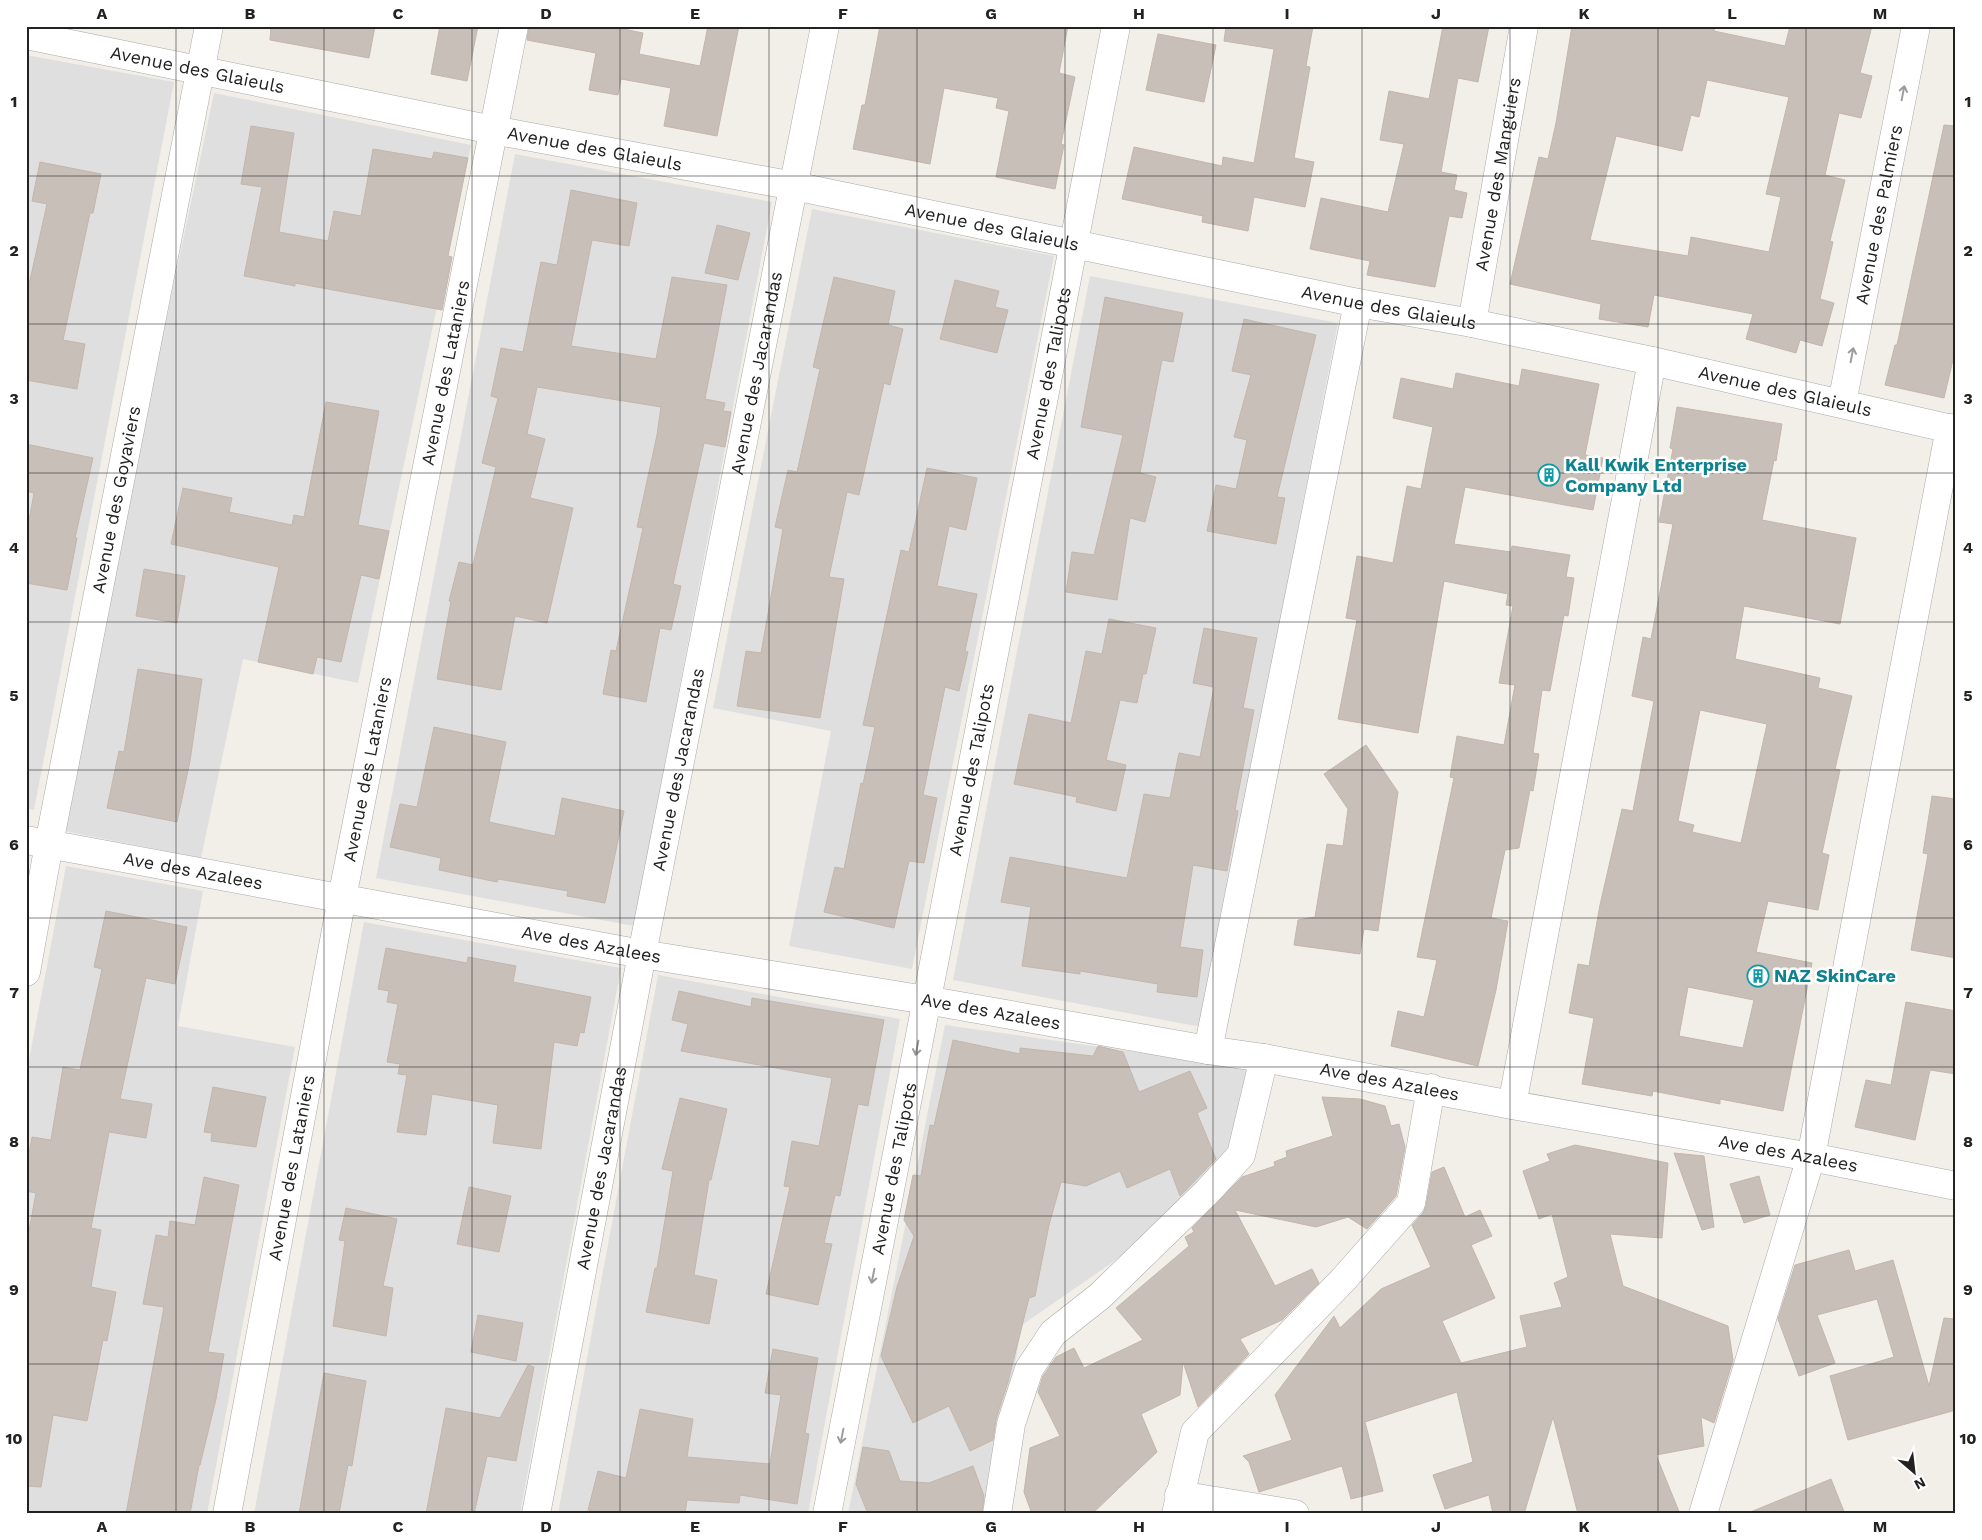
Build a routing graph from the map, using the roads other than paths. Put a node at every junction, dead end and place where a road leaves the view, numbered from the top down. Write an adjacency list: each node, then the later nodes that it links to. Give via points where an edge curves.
1 (209, 26): 8 (street, Avenue des Goyaviers)
2 (514, 26): 9 (street, Avenue des Lataniers)
3 (825, 26): 10 (street, Avenue des Jacarandas)
4 (1116, 26): 11 (street, Avenue des Talipots)
5 (1524, 26): 13 (street, Avenue des Manguiers)
6 (1916, 26): 15 (street, Avenue des Palmiers, one-way to 6)
7 (26, 35): 8 (street, Avenue des Glaieuls)
8 (201, 70): 9 (street, Avenue des Glaieuls); 17 (street, Avenue des Goyaviers)
9 (493, 130): 10 (street, Avenue des Glaieuls); 18 (street, Avenue des Lataniers)
10 (794, 186): 11 (street, Avenue des Glaieuls); 19 (street, Avenue des Jacarandas)
11 (1074, 246): 12 (street, Avenue des Glaieuls); 21 (street, Avenue des Talipots)
12 (1358, 303): 13 (street, Avenue des Glaieuls); 22 (street)
13 (1472, 323): 14 (street, Avenue des Glaieuls)
14 (1652, 361): 15 (street, Avenue des Glaieuls); 25 (street)
15 (1842, 403): 16 (street, Avenue des Glaieuls)
16 (1953, 429): 26 (street)
17 (38, 842): 18 (street, Ave des Azalees); 20 (street, Avenue des Goyaviers)
18 (342, 898): 19 (street, Ave des Azalees); 29 (street, Avenue des Lataniers)
19 (642, 954): 21 (street, Ave des Azalees); 30 (street, Avenue des Jacarandas)
20 (26, 972)
21 (926, 1000): 22 (street, Ave des Azalees); 31 (street, Avenue des Talipots, one-way to 31)
22 (1208, 1050): 23 (street, Ave des Azalees)
23 (1264, 1058): 24 (street, Ave des Azalees); 32 (street, via 1241,1155 1100,1296 1053,1333 1029,1369 1011,1424)
24 (1431, 1088): 25 (street, Ave des Azalees); 28 (street, via 1411,1202 1343,1280 1195,1432)
25 (1512, 1105): 26 (street, Ave des Azalees)
26 (1811, 1157): 27 (street, Ave des Azalees); 34 (street)
27 (1956, 1186)
28 (1178, 1504): 33 (street)
29 (227, 1514)
30 (536, 1514)
31 (827, 1514)
32 (997, 1514)
33 (1295, 1514)
34 (1703, 1514)

